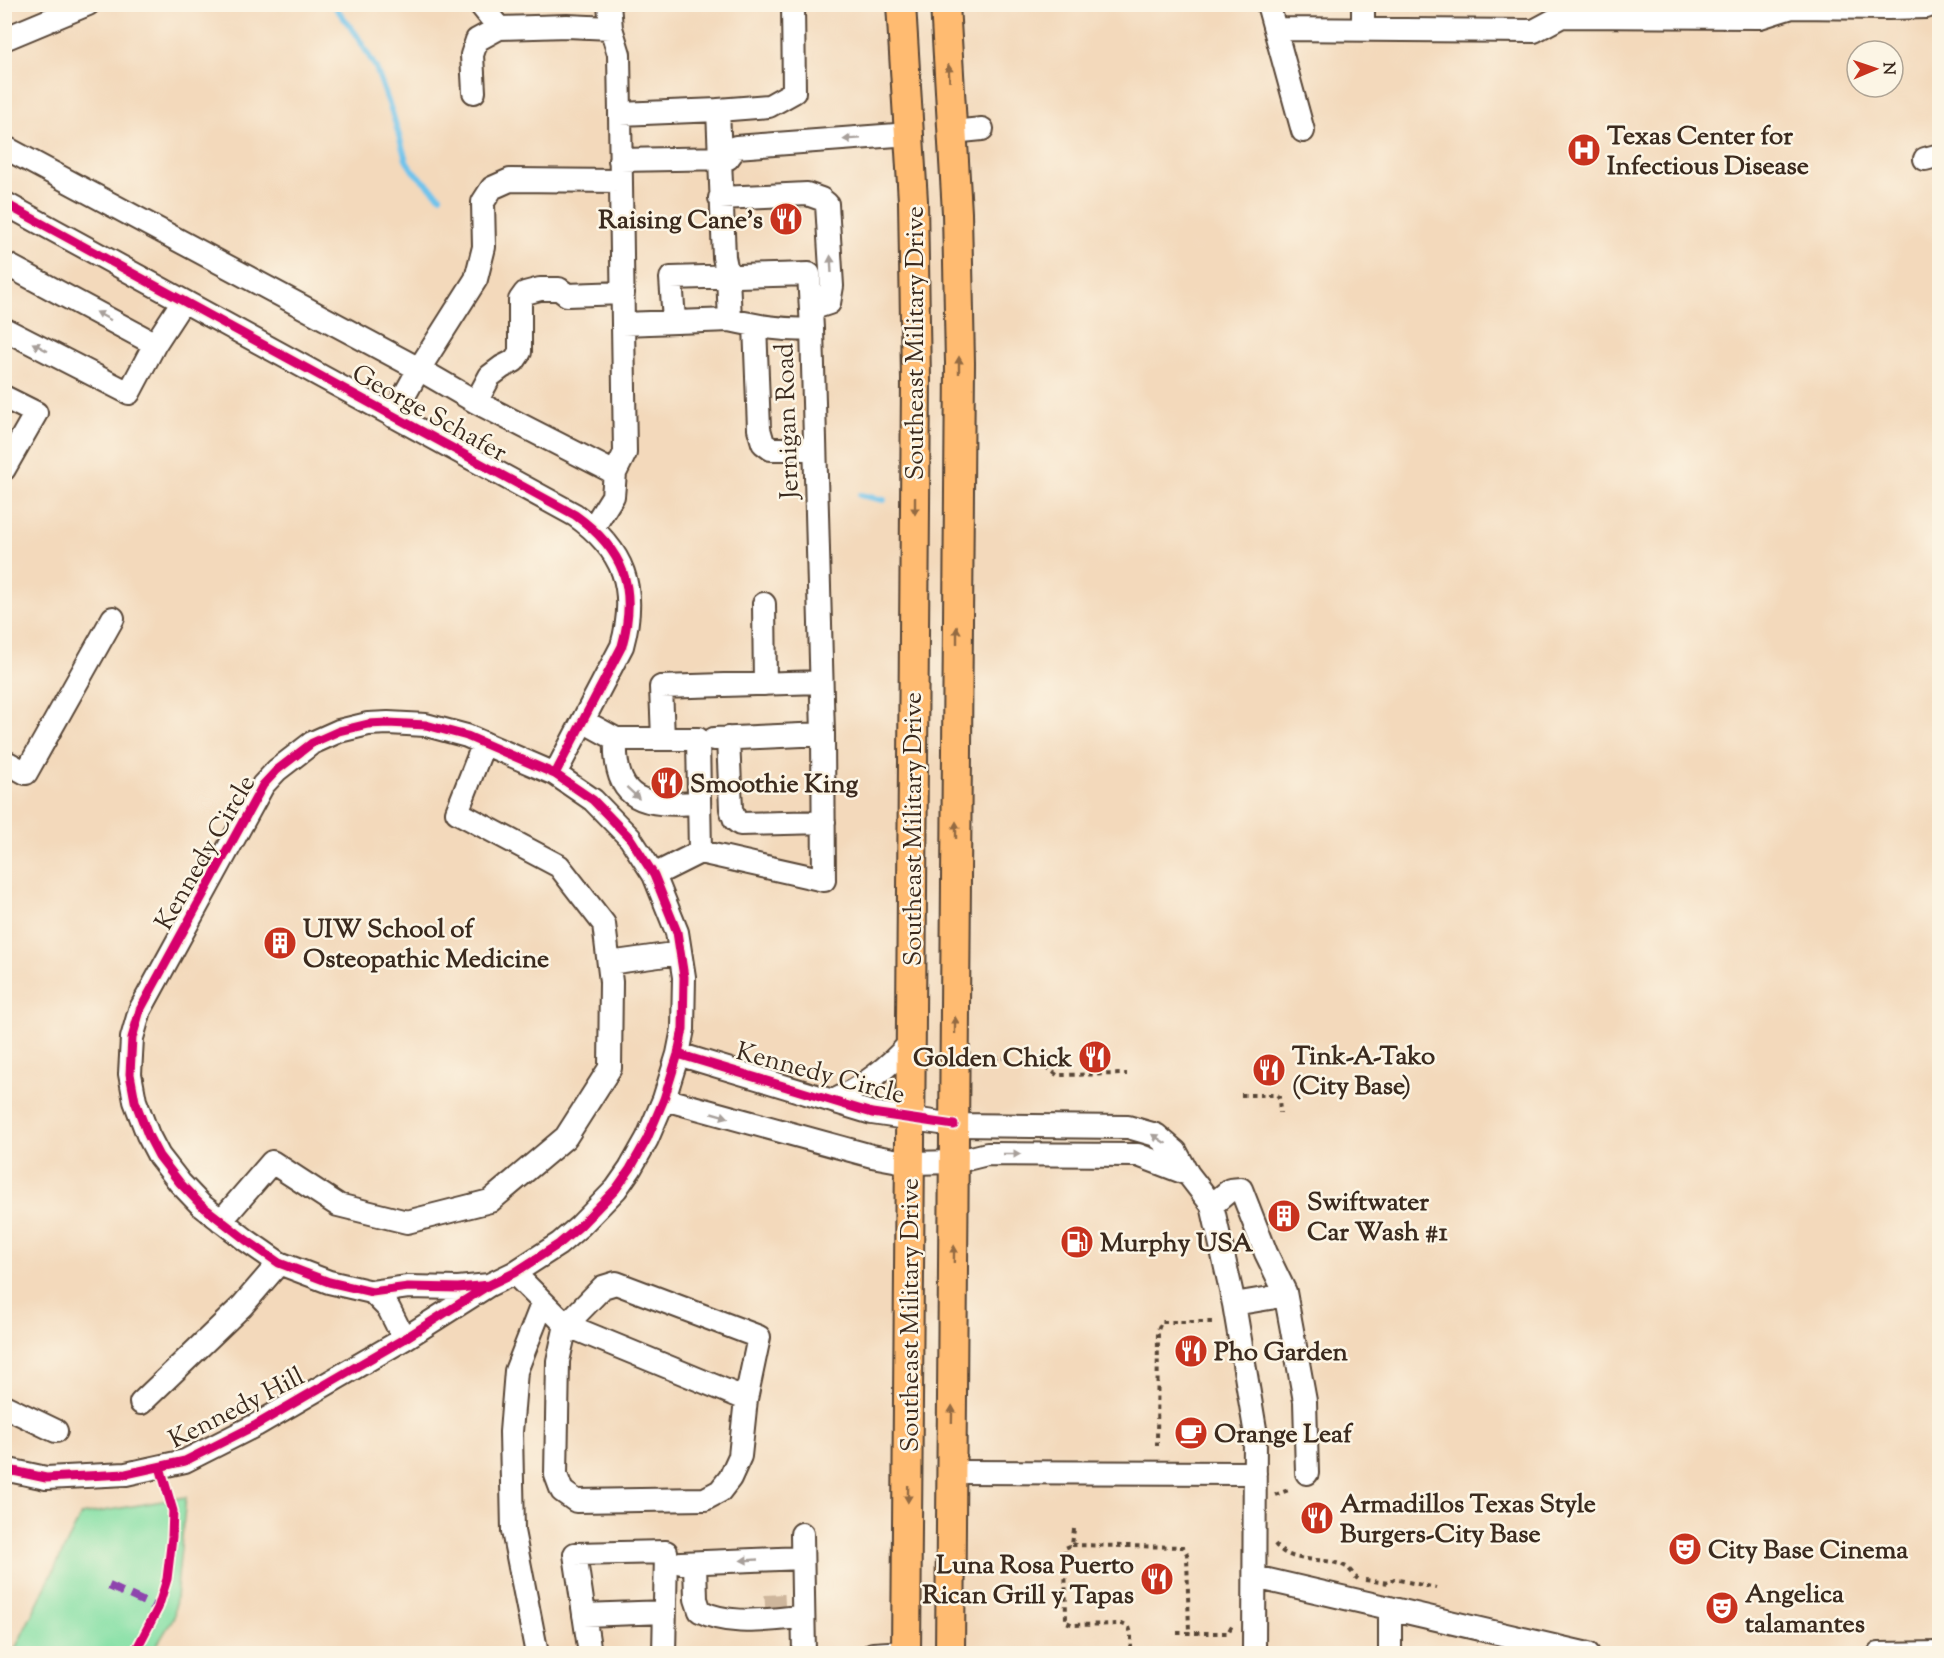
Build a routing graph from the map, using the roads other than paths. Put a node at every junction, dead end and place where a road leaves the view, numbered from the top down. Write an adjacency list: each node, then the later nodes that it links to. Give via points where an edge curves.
1 (87, 4): 16 (street)
2 (480, 4): 12 (street)
3 (609, 4): 13 (street)
4 (794, 4): 18 (street, via 794,92 769,106)
5 (901, 4): 23 (main road, Southeast Military Drive)
6 (945, 4): 22 (main road, Southeast Military Drive, one-way to 6)
7 (1268, 4): 14 (street)
8 (1363, 4): 15 (street)
9 (1935, 4): 11 (street, via 1888,8 1792,7 1766,16)
10 (1606, 10): 11 (street); 15 (street, via 1562,16 1534,31)
11 (1698, 10)
12 (499, 28): 13 (street); 17 (street, via 477,40 472,55)
13 (611, 28): 19 (street, via 619,54)
14 (1275, 28): 15 (street); 21 (street)
15 (1363, 29)
16 (4, 39)
17 (474, 92)
18 (718, 110): 19 (street); 25 (street)
19 (620, 114): 26 (street)
20 (982, 129): 22 (street)
21 (1303, 131)
22 (952, 132): 23 (main road); 72 (main road, Southeast Military Drive, one-way to 22, via 960,363)
23 (910, 134): 25 (street, one-way to 25, via 736,147); 67 (main road, Southeast Military Drive, one-way to 67, via 916,392)
24 (4, 147): 40 (street)
25 (723, 158): 26 (street); 27 (street)
26 (620, 170): 31 (street); 40 (street, via 510,180 492,188 483,202 484,247 476,279)
27 (720, 198): 30 (street); 33 (street, one-way to 27, via 829,303 831,294 827,204 807,194)
28 (4, 204): 32 (street, George Schafer)
29 (4, 263): 39 (street, one-way to 29)
30 (728, 276): 33 (street, via 809,274); 34 (street); 35 (street, via 671,278)
31 (623, 293): 36 (street); 42 (street, via 567,295 559,289 525,293 520,300 520,352 514,361 490,376)
32 (183, 301): 39 (street); 43 (street, George Schafer)
33 (811, 319): 37 (street, Jernigan Road, via 796,330); 44 (street, Jernigan Road)
34 (730, 320): 35 (street, Jernigan Road); 37 (street, Jernigan Road)
35 (674, 321): 36 (street, Jernigan Road)
36 (623, 324): 46 (street, via 625,453)
37 (755, 325): 44 (street, via 759,429 763,443 771,449)
38 (4, 329): 39 (street, one-way to 38, via 129,393)
39 (155, 344)
40 (419, 369): 42 (street); 43 (street)
41 (4, 397): 45 (street, via 36,413)
42 (476, 402): 46 (street)
43 (393, 416): 47 (street, George Schafer)
44 (815, 449): 50 (street, Jernigan Road)
45 (6, 464)
46 (615, 473): 47 (street, via 613,496)
47 (592, 528): 52 (street, George Schafer, via 608,543 619,562 629,604 622,646)
48 (764, 604): 51 (street)
49 (113, 618): 59 (street, via 26,773)
50 (821, 682): 51 (street); 53 (street, Jernigan Road)
51 (765, 684): 56 (street, via 661,687)
52 (583, 721): 55 (street); 60 (street, George Schafer)
53 (823, 734): 54 (street); 62 (street, Jernigan Road)
54 (728, 738): 57 (street); 62 (street, via 731,809 735,820 740,824)
55 (616, 739): 56 (street); 61 (street, one-way to 61, via 618,773 638,799 667,805)
56 (663, 739): 57 (street)
57 (698, 739): 61 (street)
58 (484, 743): 60 (street, Kennedy Circle); 66 (street, via 457,812 559,866 604,924); 77 (street, Kennedy Circle, via 448,729 408,722 368,724 312,743 262,785 140,1011 132,1038 130,1074 148,1135 180,1183)
59 (4, 761)
60 (555, 774): 64 (street, Kennedy Circle, via 593,800 630,838)
61 (699, 803): 63 (street)
62 (824, 822): 63 (street, Jernigan Road, via 824,880)
63 (700, 852): 64 (street)
64 (654, 875): 65 (street, Kennedy Circle, via 677,932)
65 (680, 954): 66 (street); 68 (street, Kennedy Circle, via 684,998)
66 (609, 963): 77 (street, via 610,1068 566,1137 490,1201 407,1222 338,1205 272,1162)
67 (910, 1043): 70 (street, via 872,1079); 71 (main road, Southeast Military Drive)
68 (678, 1054): 69 (street, Kennedy Circle); 70 (street, Kennedy Circle)
69 (664, 1099): 74 (street, one-way to 74); 79 (street, Kennedy Circle, via 647,1140 616,1189 559,1244)
70 (833, 1101): 71 (street, Kennedy Circle, via 872,1113)
71 (909, 1118): 72 (street, Kennedy Circle); 74 (main road, Southeast Military Drive)
72 (954, 1125): 73 (main road, Southeast Military Drive); 75 (street, Kennedy Circle, one-way to 72, via 1176,1152 1156,1135 1128,1127)
73 (955, 1162): 74 (street); 75 (street, one-way to 75, via 987,1154 1138,1155); 92 (main road, Southeast Military Drive, one-way to 73)
74 (910, 1163): 110 (main road, Southeast Military Drive, one-way to 110)
75 (1188, 1174): 76 (street, Kennedy Circle)
76 (1212, 1204): 82 (street, via 1230,1190 1241,1189); 84 (street)
77 (221, 1221): 78 (street, Kennedy Circle)
78 (279, 1263): 81 (street, Kennedy Circle, via 329,1282); 88 (street, via 242,1306)
79 (514, 1273): 80 (street, Kennedy Circle); 83 (street)
80 (489, 1285): 81 (street, Kennedy Circle); 86 (street, Kennedy Circle)
81 (372, 1292): 86 (street, via 389,1309)
82 (1285, 1292): 84 (street); 94 (street, via 1305,1401)
83 (543, 1302): 85 (street); 105 (street, via 516,1371 511,1432 513,1531)
84 (1234, 1304): 93 (street, via 1255,1429)
85 (566, 1325): 87 (street); 87 (street, via 603,1287 616,1282 759,1337); 87 (street, via 558,1360 556,1475 562,1491 576,1501 705,1498 720,1491 740,1456)
86 (404, 1339): 91 (street, Kennedy Hill, via 256,1425 185,1461 126,1474 46,1478)
87 (746, 1399)
88 (141, 1403)
89 (4, 1406): 90 (street)
90 (56, 1431)
91 (4, 1469)
92 (952, 1472): 93 (street); 111 (main road, Southeast Military Drive)
93 (1255, 1473): 99 (street)
94 (1299, 1481)
95 (802, 1534): 96 (street)
96 (802, 1558): 97 (street, one-way to 97); 101 (street)
97 (695, 1563): 98 (street); 100 (street)
98 (667, 1564): 103 (street); 104 (street, via 666,1552 575,1554)
99 (1255, 1577): 102 (street); 112 (street)
100 (696, 1599): 101 (street, via 712,1608); 101 (street, via 700,1611 715,1619 738,1621)
101 (789, 1608): 108 (street)
102 (1390, 1608): 113 (street); 114 (street)
103 (665, 1611): 104 (street); 107 (street)
104 (584, 1615): 106 (street)
105 (537, 1653)
106 (590, 1653)
107 (664, 1653)
108 (804, 1653)
109 (873, 1653): 110 (street)
110 (906, 1653)
111 (950, 1653)
112 (1254, 1653)
113 (1390, 1653)
114 (1587, 1653)
115 (1879, 1653): 116 (street)
116 (1940, 1653)

